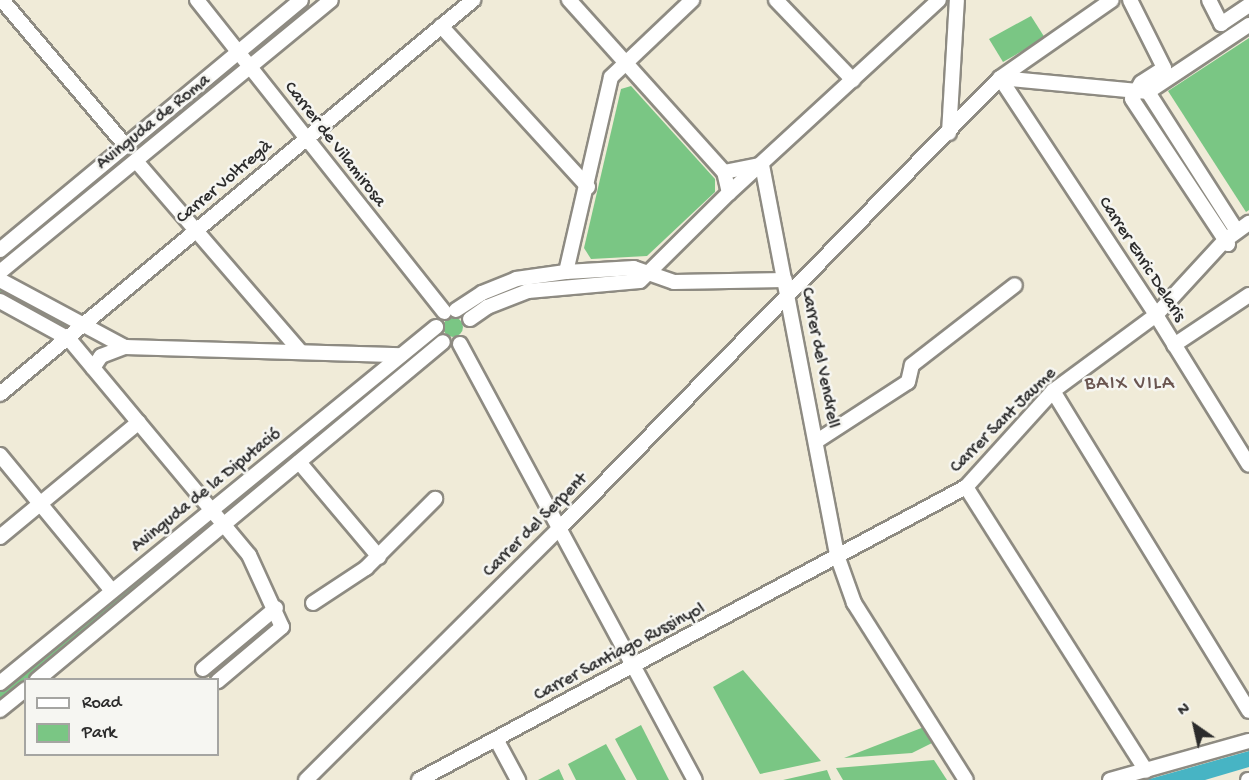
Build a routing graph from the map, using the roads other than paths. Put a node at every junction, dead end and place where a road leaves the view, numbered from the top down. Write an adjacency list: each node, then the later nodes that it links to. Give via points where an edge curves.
1 (2, 0): 16 (street); 28 (street)
2 (197, 0): 19 (street, Carrer de Vilamirosa)
3 (301, 0): 19 (street, Avinguda de Roma)
4 (331, 0): 21 (street, Avinguda de Roma)
5 (473, 0): 18 (street, Carrer Voltregà)
6 (569, 0): 20 (street)
7 (692, 0): 20 (street)
8 (776, 0): 24 (street)
9 (939, 0): 24 (street)
10 (957, 0): 26 (street)
11 (1112, 0): 23 (street, Carrer del Serpent)
12 (1130, 0): 25 (street, via 1164,68)
13 (1138, 0): 22 (street)
14 (1209, 0): 15 (street, via 1221,24)
15 (1249, 5)
16 (0, 7)
17 (1249, 25): 22 (street)
18 (441, 26): 27 (street, Carrer Voltregà); 32 (street)
19 (238, 52): 21 (street, Carrer de Vilamirosa); 28 (street, Avinguda de Roma)
20 (627, 62): 31 (street); 32 (street, via 611,77)
21 (250, 68): 27 (street, Carrer de Vilamirosa); 29 (street, Avinguda de Roma)
22 (1173, 75): 25 (street)
23 (1000, 78): 25 (street); 26 (street, Carrer del Serpent); 49 (street, Carrer Enric Delaris)
24 (853, 80): 30 (street)
25 (1143, 90): 36 (street); 37 (street, via 1132,99)
26 (948, 133): 46 (street, Carrer del Serpent)
27 (305, 140): 35 (street, Carrer Voltregà); 48 (street, Carrer de Vilamirosa)
28 (126, 146): 38 (street, Avinguda de Roma)
29 (136, 161): 35 (street); 39 (street, Avinguda de Roma)
30 (762, 165): 31 (street); 33 (street); 43 (street, Carrer del Vendrell)
31 (724, 172): 33 (street)
32 (588, 187): 40 (street)
33 (729, 193): 41 (street)
34 (1249, 223): 36 (street)
35 (196, 230): 51 (street, Carrer Voltregà); 58 (street)
36 (1243, 231): 37 (street, via 1227,245)
37 (1224, 241): 49 (street, Carrer Sant Jaume)
38 (0, 250)
39 (0, 272)
40 (566, 272): 41 (street, via 634,268); 48 (street, via 516,279)
41 (645, 275): 43 (street, via 674,282); 50 (street, via 640,281 528,291 487,307)
42 (0, 280): 51 (street)
43 (785, 280): 46 (street, Carrer del Vendrell)
44 (1015, 285): 64 (street, via 912,365 908,382)
45 (1249, 295): 56 (street)
46 (788, 297): 64 (street, Carrer del Vendrell); 73 (street, Carrer del Serpent)
47 (0, 302): 53 (street)
48 (450, 311): 50 (street); 52 (street)
49 (1156, 315): 56 (street, Carrer Enric Delaris); 61 (street, Carrer Sant Jaume)
50 (470, 319): 55 (street, via 471,331)
51 (83, 326): 53 (street, Carrer Voltregà); 57 (street)
52 (436, 327): 54 (street); 59 (street, Avinguda de la Diputació)
53 (69, 339): 60 (street); 62 (street, Carrer Voltregà)
54 (443, 342): 55 (street); 67 (street, Avinguda de la Diputació)
55 (460, 344): 73 (street)
56 (1174, 345): 66 (street, Carrer Enric Delaris)
57 (125, 347): 58 (street); 60 (street, via 107,352)
58 (301, 352): 59 (street)
59 (401, 355): 71 (street, Avinguda de la Diputació)
60 (93, 368): 63 (street)
61 (1053, 391): 68 (street, Carrer Sant Jaume); 87 (street)
62 (0, 394)
63 (139, 423): 70 (street); 71 (street)
64 (817, 441): 76 (street, Carrer del Vendrell)
65 (0, 455): 70 (street)
66 (1248, 460)
67 (299, 462): 72 (street, Avinguda de la Diputació); 75 (street)
68 (966, 487): 76 (street, Carrer Sant Jaume); 90 (street)
69 (435, 499): 75 (street)
70 (40, 504): 74 (street); 77 (street)
71 (211, 512): 72 (street); 77 (street, Avinguda de la Diputació)
72 (224, 524): 79 (street, via 249,555); 82 (street, Avinguda de la Diputació)
73 (560, 528): 80 (street); 91 (street, Carrer del Serpent)
74 (0, 537)
75 (379, 557): 78 (street)
76 (838, 558): 80 (street, Carrer Santiago Russinyol); 95 (street, Carrer del Vendrell, via 854,603)
77 (112, 591): 84 (street, Avinguda de la Diputació)
78 (313, 603)
79 (276, 608): 81 (street); 83 (street, via 282,627)
80 (633, 666): 88 (street, Carrer Santiago Russinyol); 94 (street)
81 (203, 669)
82 (39, 678)
83 (219, 680)
84 (0, 683)
85 (24, 691): 86 (street)
86 (0, 710)
87 (1249, 711)
88 (496, 739): 92 (street, Carrer Santiago Russinyol); 93 (street)
89 (1249, 741): 90 (street)
90 (1146, 771): 96 (street)
91 (306, 780)
92 (419, 780)
93 (518, 780)
94 (695, 780)
95 (966, 780)
96 (1110, 780)

